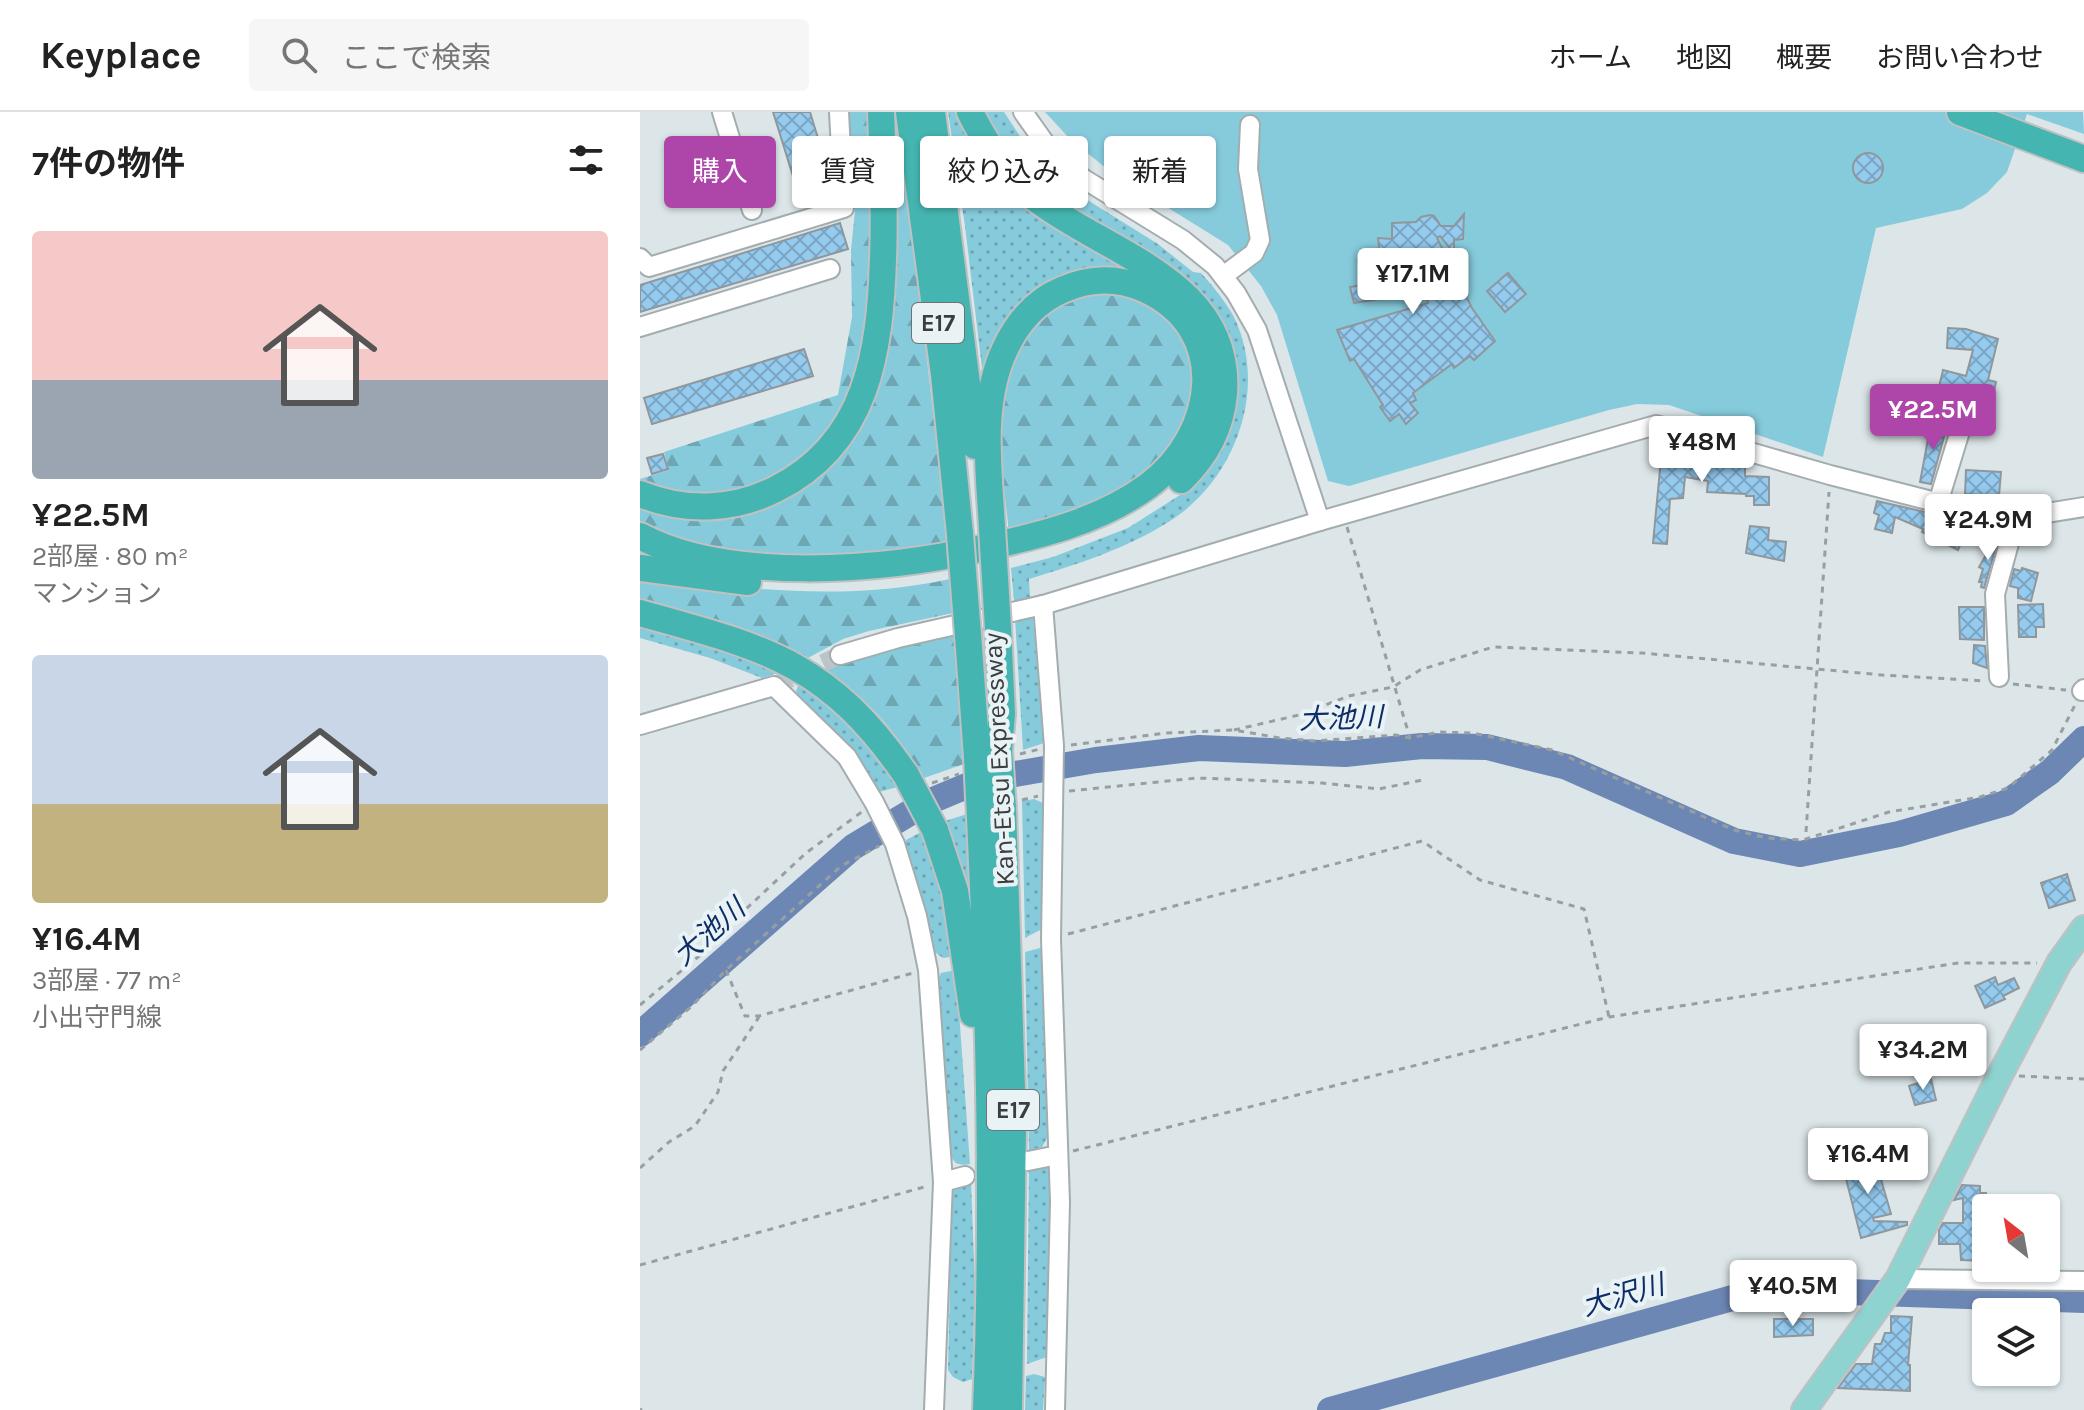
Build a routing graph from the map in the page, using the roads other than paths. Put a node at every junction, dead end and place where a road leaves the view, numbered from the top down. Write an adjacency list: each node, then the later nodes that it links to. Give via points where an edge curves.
1 (722, 112): 11 (street)
2 (839, 112): 12 (street, via 844,208 649,267)
3 (881, 112): 17 (highway, via 880,313 872,365 847,425 805,471 747,501 694,507)
4 (909, 112): 22 (highway, Kan-Etsu Expressway / E17, via 944,374)
5 (932, 112): 22 (highway, Kan-Etsu Expressway / E17, via 968,382)
6 (970, 112): 24 (highway, via 1002,165 1033,197 1159,274 1202,316 1219,348 1224,387 1217,425 1200,459 1158,500 1117,524 1044,551 976,567 907,578 799,583 713,579)
7 (1023, 112): 14 (street, via 1052,153 1183,240)
8 (1960, 112): 10 (highway)
9 (1250, 125): 14 (street, via 1248,169 1260,240 1254,253)
10 (2084, 159)
11 (752, 210)
12 (640, 258)
13 (830, 269): 15 (street)
14 (1223, 276): 21 (street, via 1257,330)
15 (640, 327)
16 (1961, 428): 18 (street)
17 (640, 494)
18 (1938, 503): 20 (street); 21 (street, via 1656,425)
19 (2084, 507): 20 (street)
20 (2016, 518): 28 (street, via 1995,594)
21 (1320, 521): 25 (street)
22 (978, 531): 23 (highway, via 991,396 1004,350 1025,316 1056,292 1091,281 1123,282 1167,302 1190,327 1203,358 1206,388 1200,419 1186,448 1163,473 1101,513 973,551 853,566 720,561 668,549); 30 (highway, Kan-Etsu Expressway / E17, bridge)
23 (640, 536)
24 (640, 568)
25 (1043, 605): 27 (street); 32 (street, via 1054,746 1051,939)
26 (640, 613): 36 (highway, bridge, via 737,639 807,673 861,715 916,780 955,891 982,1109)
27 (840, 655)
28 (1998, 680)
29 (640, 725): 35 (street, via 774,686 847,757 895,844 917,916 928,970)
30 (991, 813): 36 (highway, Kan-Etsu Expressway / E17); 41 (highway, Kan-Etsu Expressway / E17, via 1013,1122)
31 (2084, 928): 37 (main road, via 2059,963)
32 (1058, 1155): 33 (street); 42 (street)
33 (1028, 1161)
34 (965, 1176): 35 (street)
35 (943, 1182): 39 (street)
36 (989, 1249): 40 (highway, Kan-Etsu Expressway / E17)
37 (1898, 1279): 38 (street); 43 (main road)
38 (2084, 1281)
39 (934, 1410)
40 (986, 1410)
41 (1009, 1410)
42 (1055, 1410)
43 (1804, 1410)

